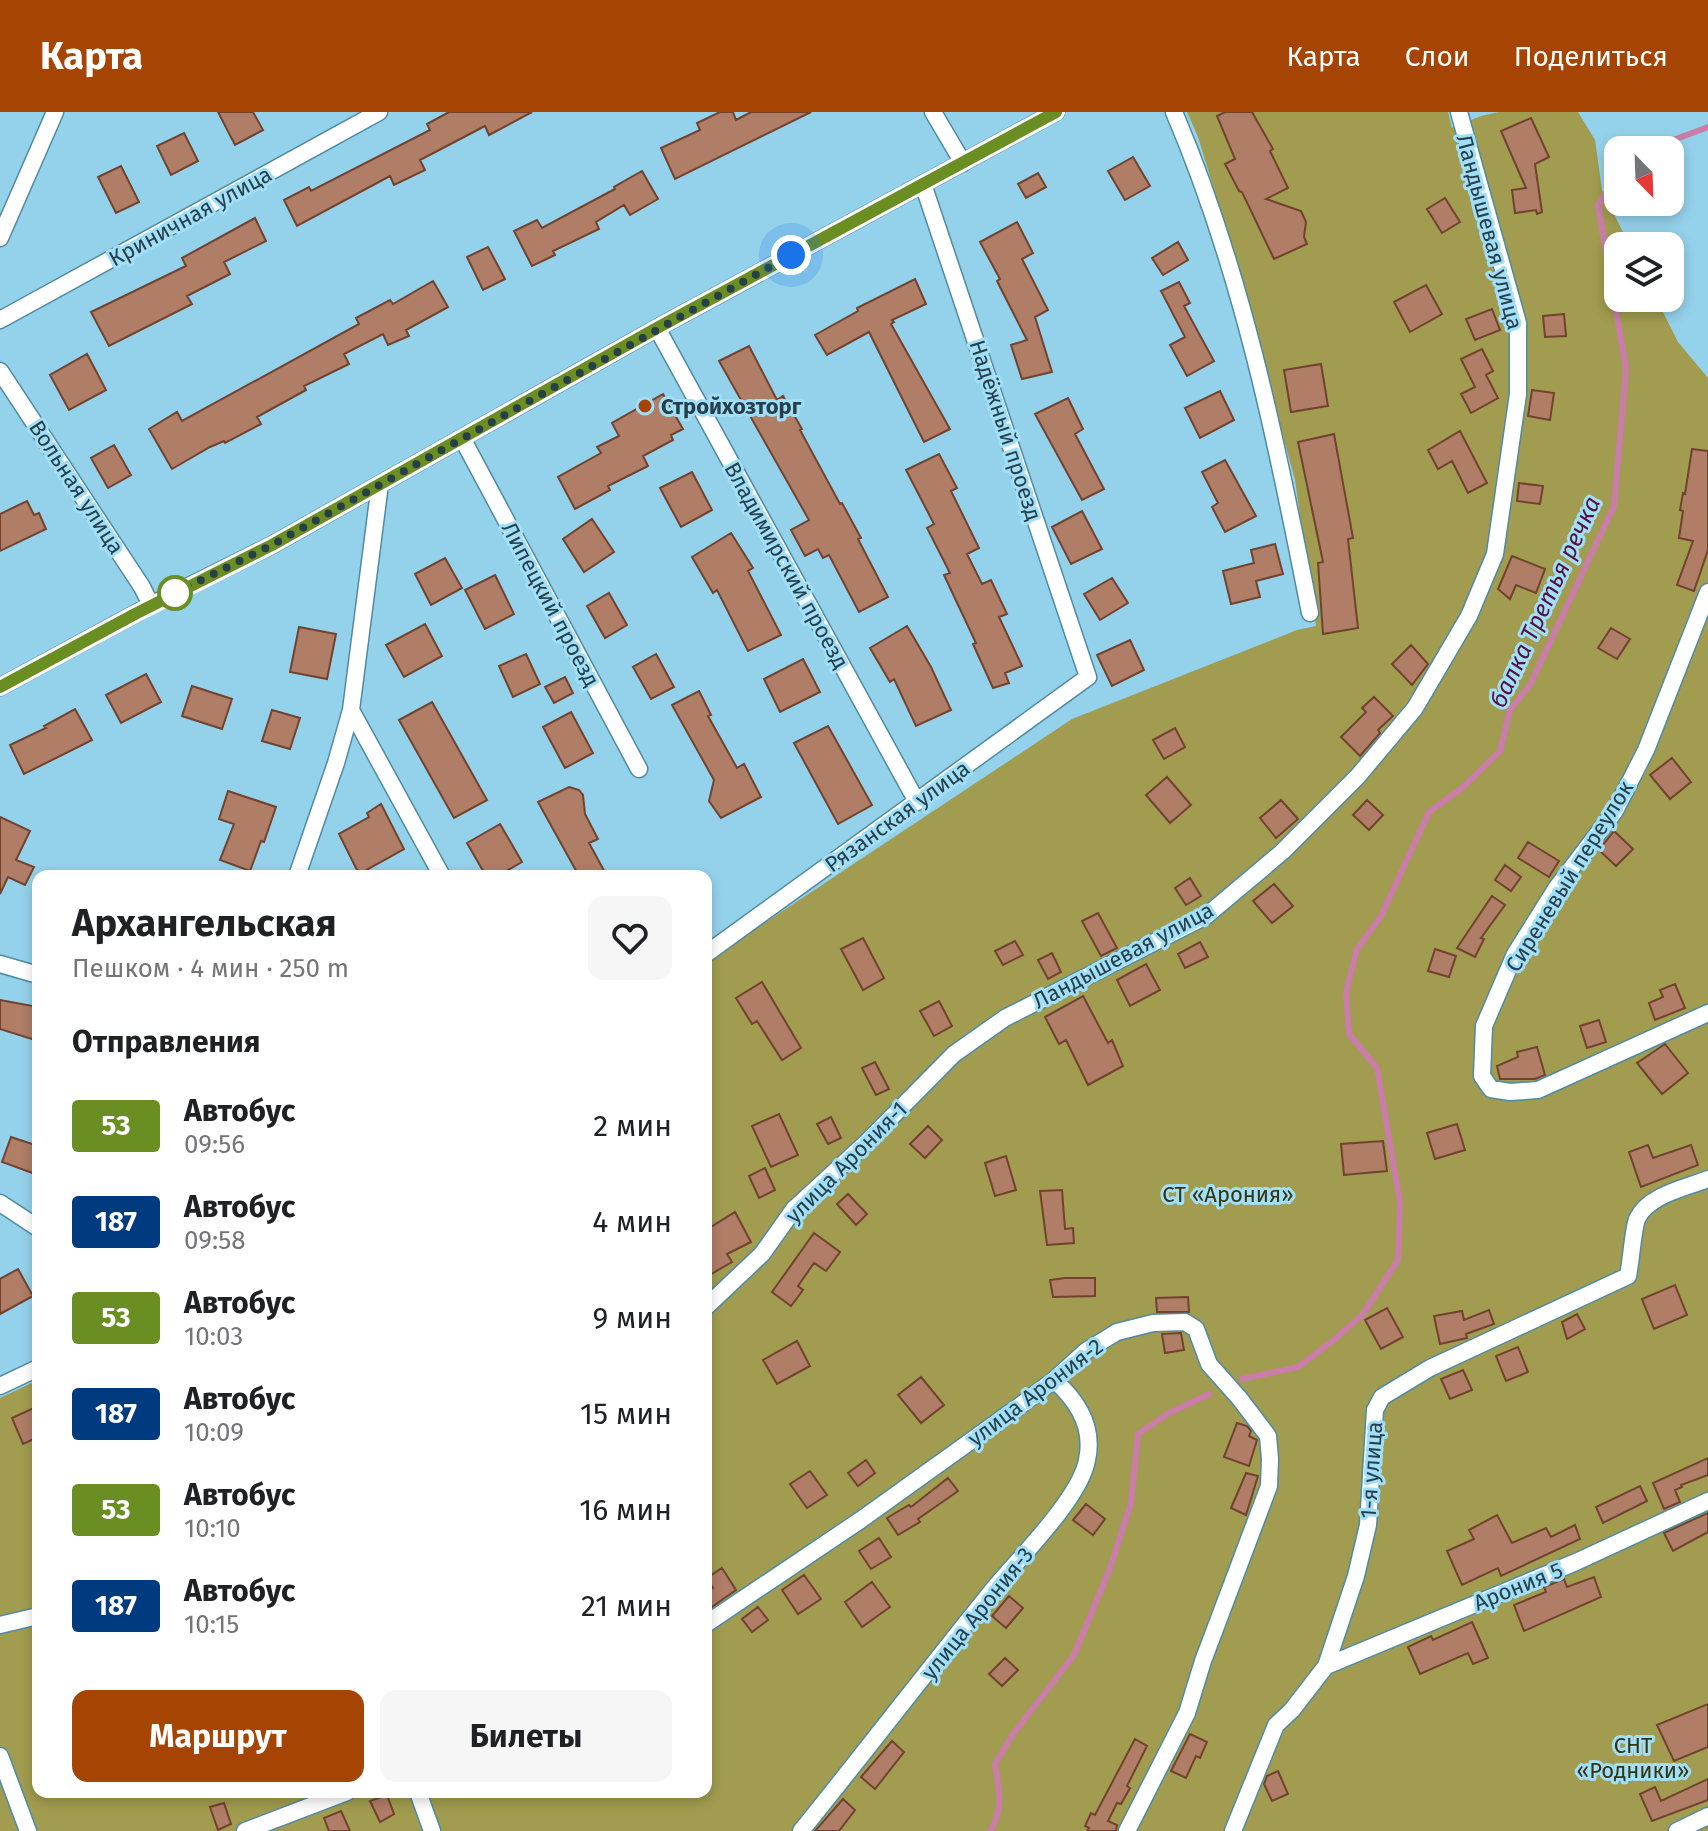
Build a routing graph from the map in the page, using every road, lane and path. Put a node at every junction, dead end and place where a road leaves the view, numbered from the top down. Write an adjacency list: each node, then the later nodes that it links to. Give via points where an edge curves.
1 (55, 112): 9 (street)
2 (379, 112): 10 (street, Криничная улица)
3 (933, 112): 7 (street)
4 (1056, 112): 7 (street)
5 (1174, 112): 17 (street, via 1198,168 1272,424)
6 (1459, 112): 29 (street, Ландышевая улица, via 1518,323 1518,394 1495,554 1469,616 1415,708 1358,776 1282,852 1206,916 1005,1018)
7 (963, 163): 8 (street)
8 (923, 184): 11 (street); 18 (street, Надёжный проезд)
9 (0, 238)
10 (0, 320)
11 (657, 328): 13 (street); 22 (street, Владимирский проезд)
12 (0, 371): 16 (street, Вольная улица)
13 (462, 438): 14 (street); 21 (street, Липецкий проезд)
14 (380, 484): 16 (street); 20 (street)
15 (1708, 592): 28 (street, Сиреневый переулок, via 1646,750 1621,798 1515,954 1484,1026 1482,1076 1491,1089 1538,1090)
16 (151, 605): 19 (street)
17 (1310, 613)
18 (1088, 677): 22 (street, Рязанская улица)
19 (0, 687)
20 (351, 710): 23 (street); 24 (street)
21 (639, 769)
22 (917, 802): 25 (street, Рязанская улица)
23 (299, 870)
24 (439, 870)
25 (712, 950)
26 (0, 964): 27 (street)
27 (32, 973)
28 (1708, 1013)
29 (954, 1054): 33 (street, улица Арония-1, via 794,1209 762,1254)
30 (1708, 1179): 41 (street, 1-я улица, via 1646,1207 1636,1221 1628,1276 1430,1368 1382,1397 1375,1410 1368,1525)
31 (0, 1203): 32 (street)
32 (32, 1224)
33 (712, 1301)
34 (32, 1371): 36 (street)
35 (1054, 1380): 39 (street, улица Арония-2); 49 (street, улица Арония-3, via 1081,1411 1089,1439 1087,1463 1073,1490); 50 (street, улица Арония-2, via 1117,1332 1185,1322 1196,1329 1209,1364 1268,1436 1269,1486 1247,1549 1187,1713)
36 (0, 1386)
37 (1708, 1501): 41 (street, Арония 5)
38 (32, 1617): 40 (street)
39 (712, 1620)
40 (0, 1625)
41 (1326, 1666): 51 (street, 1-я улица, via 1276,1725)
42 (0, 1756): 46 (street)
43 (331, 1798): 47 (street)
44 (420, 1798): 48 (street)
45 (1708, 1816): 52 (street)
46 (28, 1831)
47 (245, 1831)
48 (432, 1831)
49 (801, 1831)
50 (1127, 1831)
51 (1233, 1831)
52 (1677, 1831)

